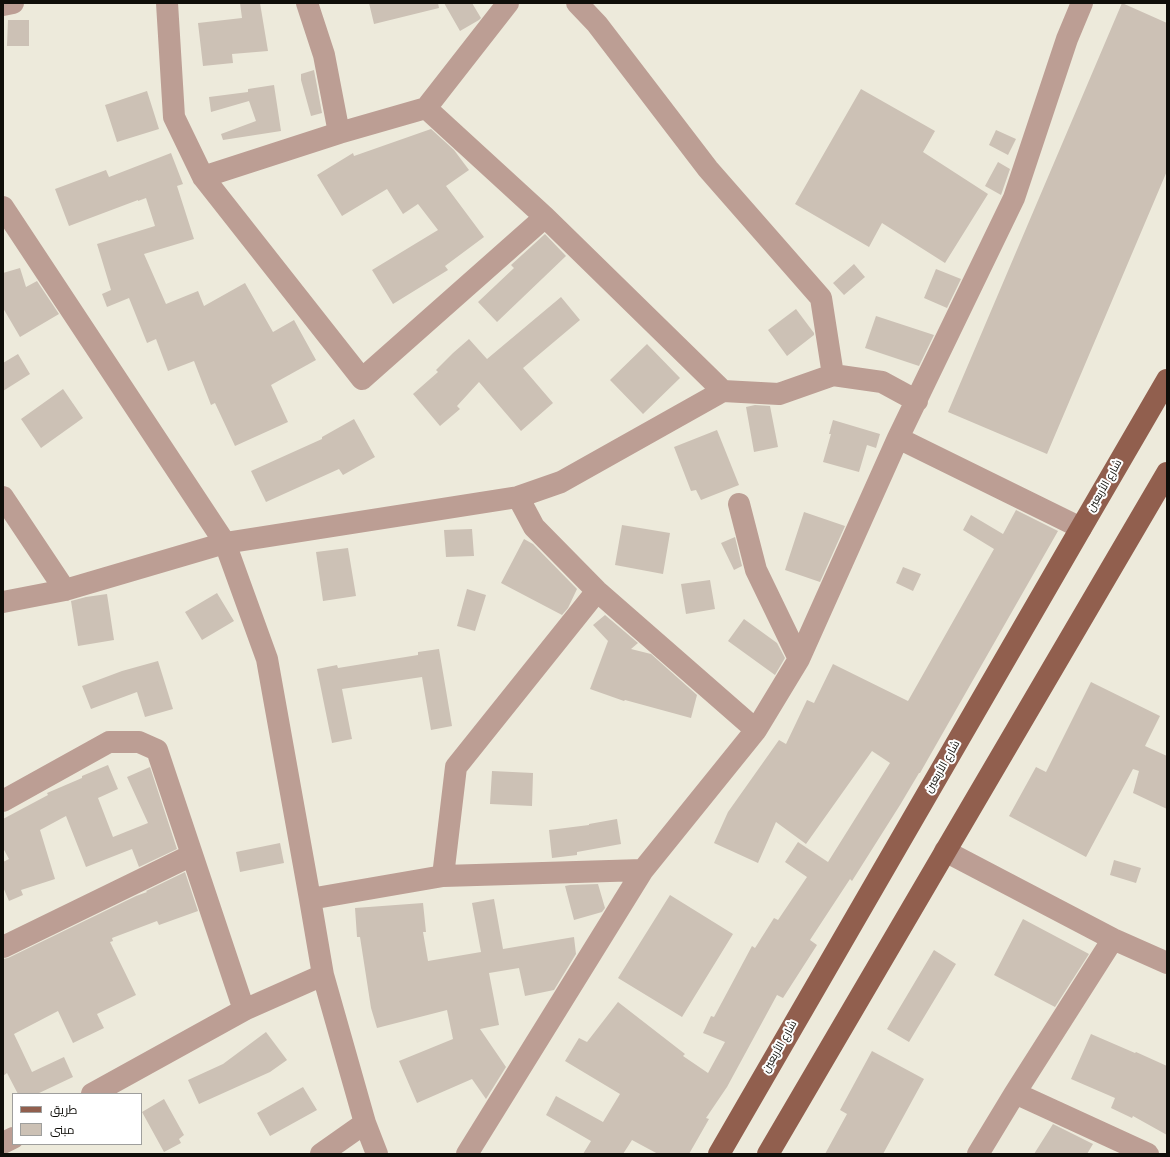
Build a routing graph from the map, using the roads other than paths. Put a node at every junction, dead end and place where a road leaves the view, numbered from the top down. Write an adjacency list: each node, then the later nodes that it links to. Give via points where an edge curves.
1 (13, 3): 7 (street)
2 (166, 3): 10 (street, via 174,117)
3 (307, 3): 9 (street, via 324,56)
4 (508, 3): 8 (street)
5 (577, 3): 13 (street, via 597,24 708,169 821,298)
6 (1082, 3): 16 (street, via 1014,198)
7 (3, 5)
8 (426, 108): 9 (street); 12 (street)
9 (339, 132): 10 (street)
10 (203, 177): 12 (street, via 362,379)
11 (3, 207): 23 (street)
12 (545, 217): 15 (street)
13 (833, 375): 15 (street, via 779,394); 16 (street, via 882,382)
14 (1167, 380): 22 (main road, شارع الأربعين)
15 (723, 391): 20 (street, via 560,482)
16 (917, 401): 17 (street)
17 (898, 438): 22 (street); 27 (street)
18 (1167, 473): 30 (main road)
19 (3, 497): 24 (street)
20 (518, 497): 23 (street); 25 (street, via 534,527)
21 (739, 504): 27 (street, via 756,570)
22 (1080, 528): 48 (main road, شارع الأربعين)
23 (225, 543): 24 (street); 34 (street, via 267,659)
24 (65, 590): 26 (street)
25 (597, 591): 28 (street); 33 (street, via 456,767)
26 (3, 602)
27 (799, 659): 28 (street)
28 (756, 730): 32 (street)
29 (3, 801): 31 (street, via 109,742 139,742 157,750)
30 (944, 851): 35 (street); 49 (main road)
31 (192, 855): 36 (street); 39 (street)
32 (642, 870): 33 (street); 47 (street)
33 (443, 876): 34 (street)
34 (310, 899): 38 (street)
35 (1113, 939): 37 (street); 41 (street)
36 (3, 947)
37 (1167, 963)
38 (323, 975): 39 (street); 42 (street)
39 (244, 1010): 40 (street)
40 (94, 1093)
41 (1015, 1093): 50 (street); 51 (street)
42 (365, 1122): 45 (street); 46 (street)
43 (12, 1138): 44 (street)
44 (3, 1143)
45 (321, 1154)
46 (377, 1154)
47 (467, 1154)
48 (719, 1154)
49 (768, 1154)
50 (978, 1154)
51 (1148, 1154)

